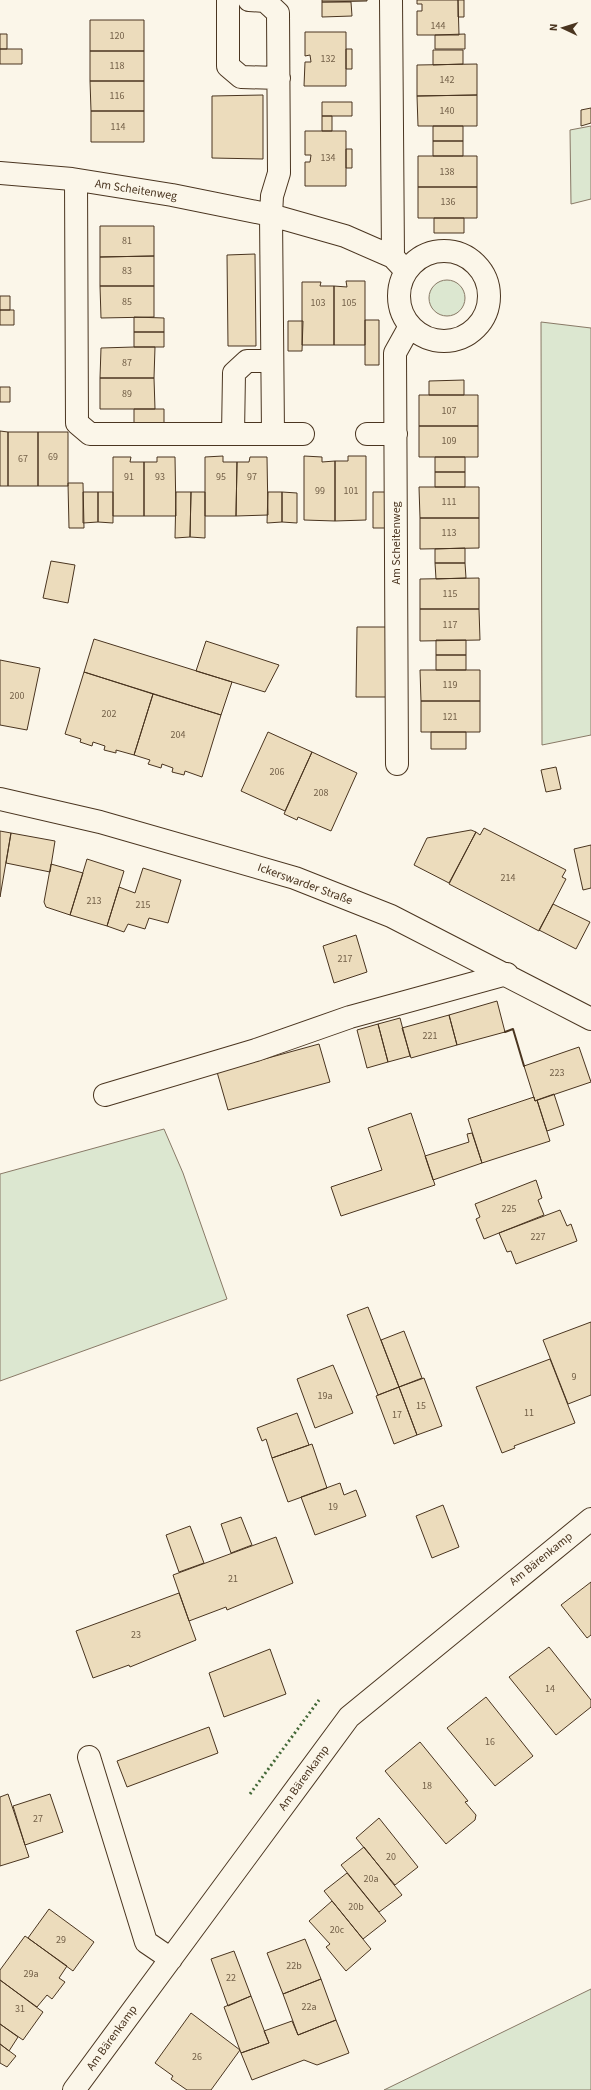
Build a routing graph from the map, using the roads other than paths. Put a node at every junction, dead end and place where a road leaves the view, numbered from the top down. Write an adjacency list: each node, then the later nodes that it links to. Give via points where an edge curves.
1 (228, 0): 4 (street, via 228,66 241,77)
2 (249, 0): 4 (street, via 266,0 278,13)
3 (391, 0): 8 (street)
4 (279, 78): 7 (street, via 279,173 272,196)
5 (0, 173): 6 (street, Am Scheitenweg)
6 (76, 180): 7 (street, Am Scheitenweg); 11 (street, via 76,423 90,434)
7 (271, 215): 8 (street, Am Scheitenweg, via 344,236); 10 (street)
8 (400, 264): 9 (street, via 399,293 403,316); 9 (street, via 414,263 433,252 456,252 475,264 482,272 489,293 489,304 479,325 461,338 445,342 428,339)
9 (410, 326): 15 (street, Am Scheitenweg, via 395,353)
10 (272, 361): 11 (street, via 248,361 234,373); 12 (street)
11 (233, 434): 12 (street)
12 (274, 434): 13 (street)
13 (304, 434)
14 (367, 434): 15 (street)
15 (396, 434): 16 (street, Am Scheitenweg)
16 (397, 764)
17 (0, 799): 18 (street, Ickerswarder Straße, via 100,822 295,878 391,916)
18 (507, 974): 19 (street, Ickerswarder Straße); 20 (street, via 350,1017 256,1050)
19 (591, 1019)
20 (105, 1096)
21 (591, 1519): 23 (street, Am Bärenkamp, via 349,1717)
22 (89, 1757): 23 (street, via 146,1942)
23 (171, 1959): 24 (street, Am Bärenkamp)
24 (74, 2090)

